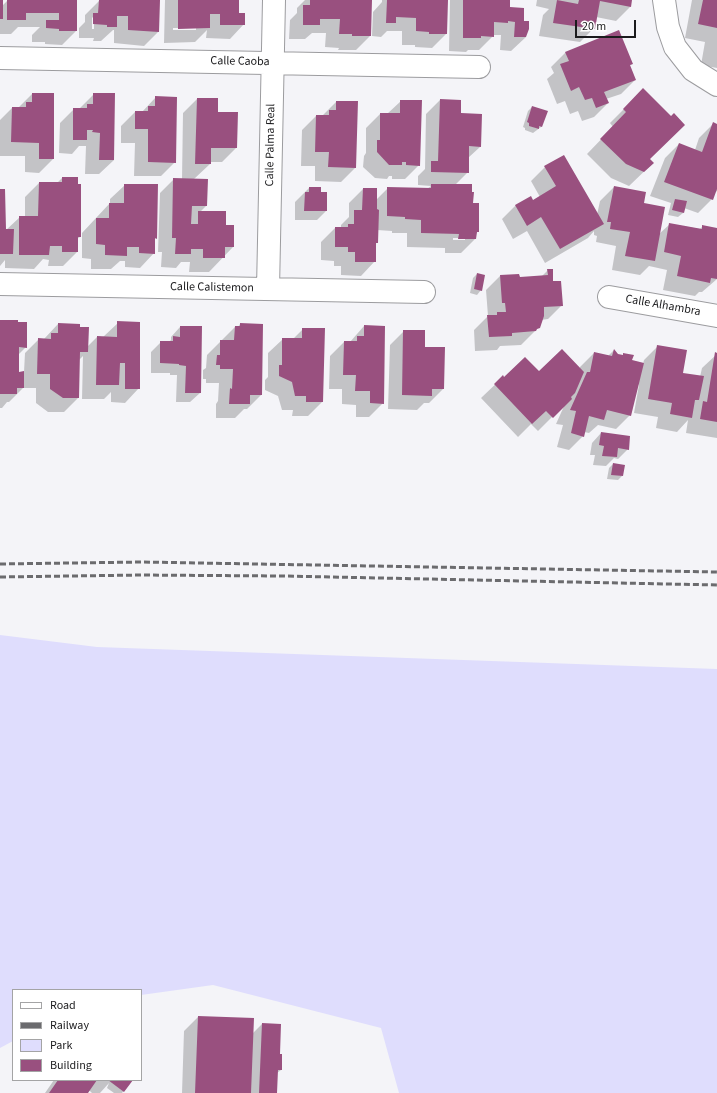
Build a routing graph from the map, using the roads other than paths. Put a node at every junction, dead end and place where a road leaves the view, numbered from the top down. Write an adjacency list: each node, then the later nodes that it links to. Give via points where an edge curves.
1 (274, 0): 4 (street, Calle Palma Real)
2 (664, 0): 6 (street, via 668,27 675,47 693,70)
3 (0, 58): 4 (street, Calle Caoba)
4 (273, 63): 5 (street, Calle Caoba); 8 (street, Calle Palma Real)
5 (479, 67)
6 (717, 85)
7 (0, 284): 8 (street, Calle Calistemon)
8 (268, 289): 9 (street, Calle Calistemon)
9 (424, 292)
10 (609, 297): 11 (street, Calle Alhambra)
11 (717, 316)

